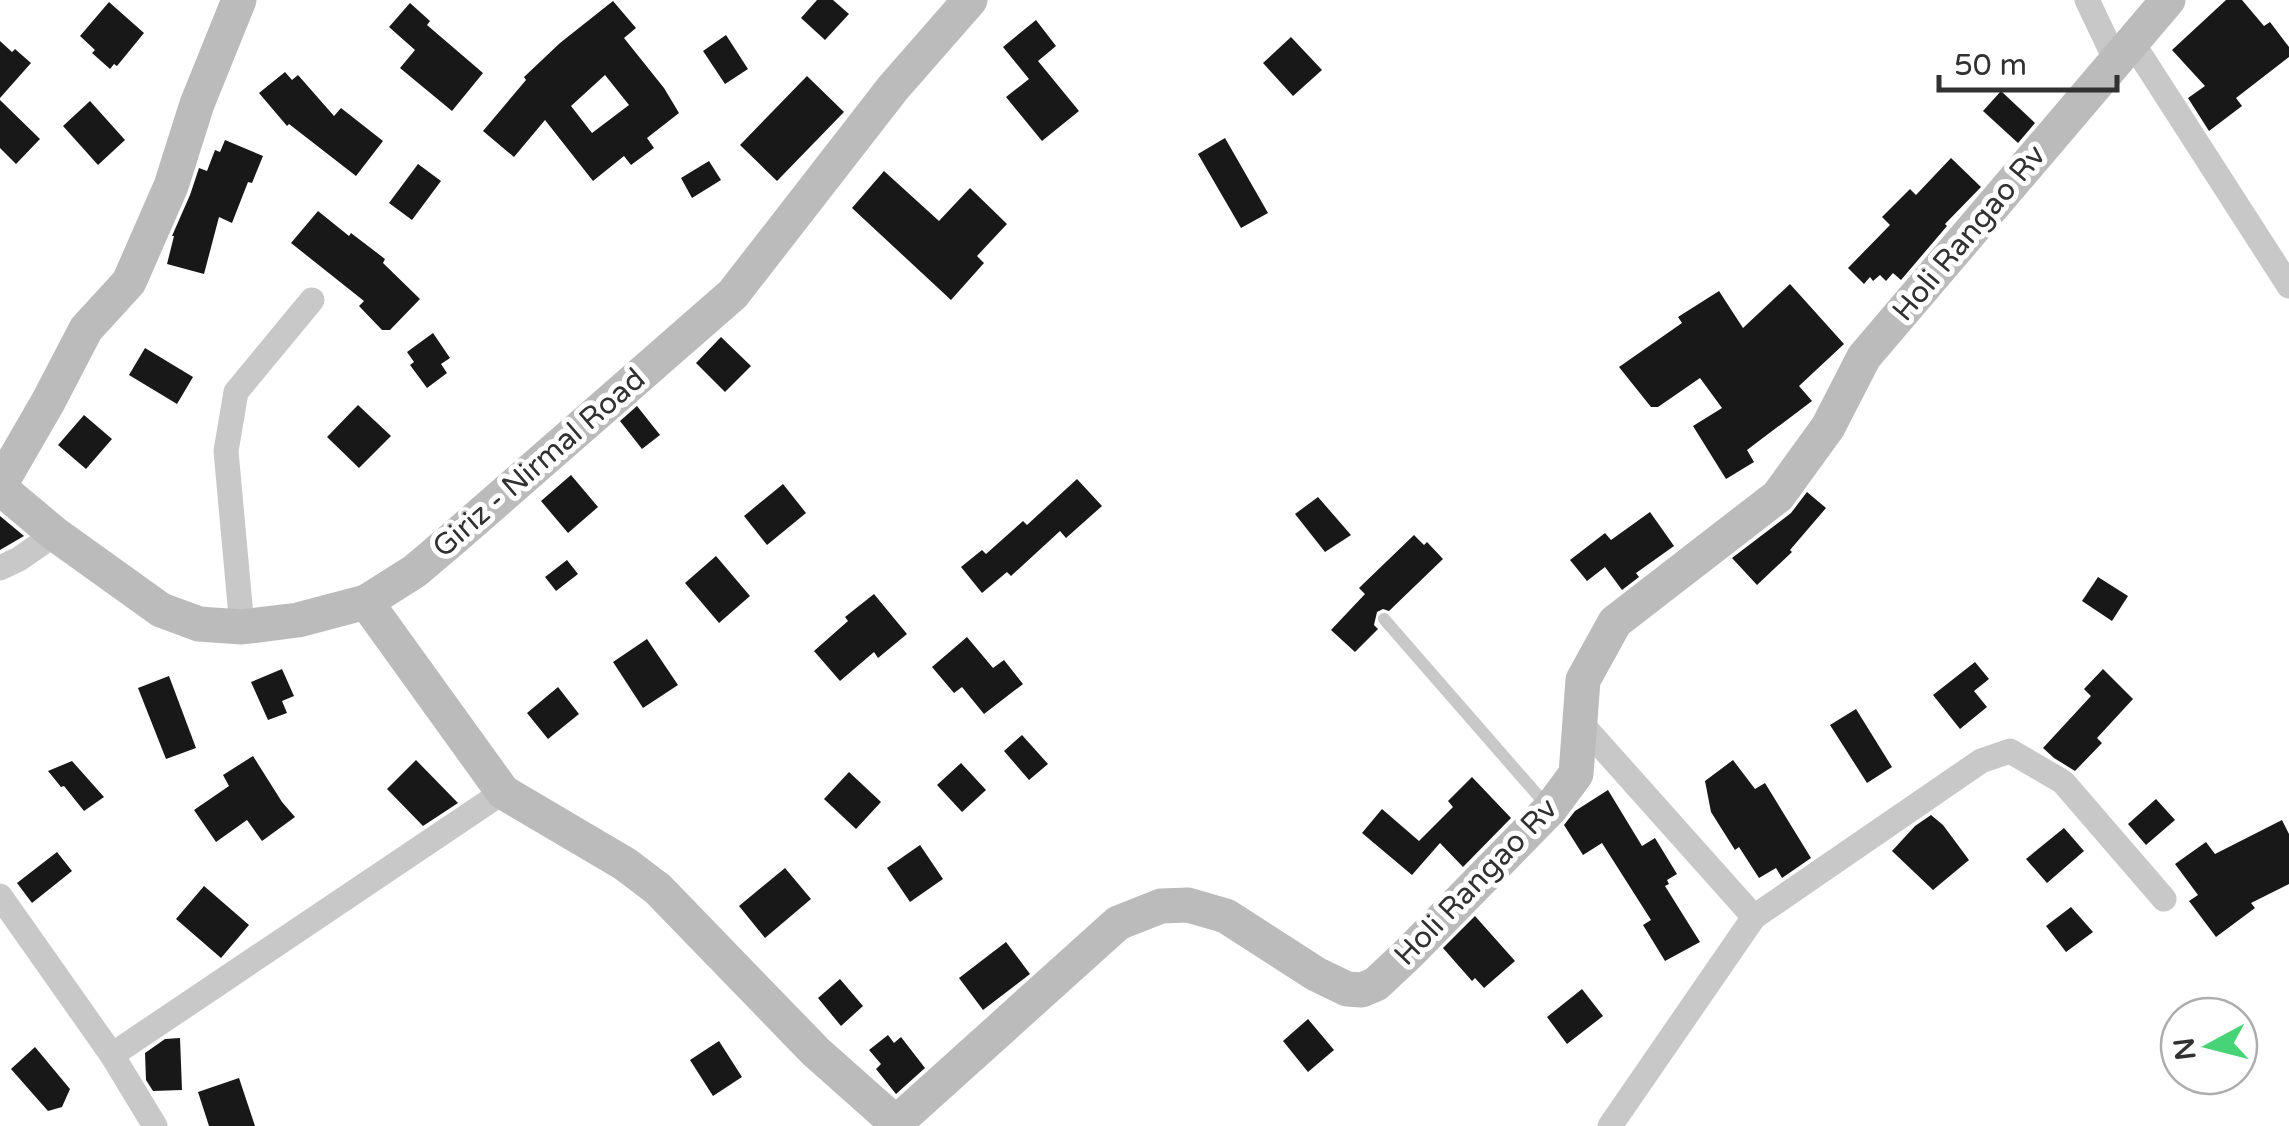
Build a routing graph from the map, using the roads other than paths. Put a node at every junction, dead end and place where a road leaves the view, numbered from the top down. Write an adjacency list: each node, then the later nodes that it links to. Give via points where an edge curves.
1 (239, 0): 8 (street, via 129,282 86,329)
2 (970, 0): 11 (street, Giriz - Nirmal Road, via 733,294 415,571)
3 (2087, 0): 5 (street)
4 (2168, 0): 5 (street, Holi Rangao Rv)
5 (2124, 52): 6 (street); 14 (street, Holi Rangao Rv, via 1864,357 1828,426 1778,496 1616,622 1584,680)
6 (2289, 286)
7 (312, 300): 13 (street, via 236,392 226,451)
8 (0, 486): 9 (street, Giriz - Nirmal Road)
9 (55, 534): 10 (street); 13 (street, Giriz - Nirmal Road, via 161,610 200,624)
10 (0, 568)
11 (366, 602): 13 (street, Giriz - Nirmal Road); 15 (street, Holi Rangao Rv)
12 (1384, 618): 16 (lane)
13 (242, 627)
14 (1579, 721): 16 (street, Holi Rangao Rv, via 1576,774); 19 (street)
15 (503, 792): 20 (street); 21 (street, Holi Rangao Rv, via 658,888 816,1052)
16 (1550, 809): 21 (street, Holi Rangao Rv, via 1409,953 1362,990 1316,974 1226,916 1188,905 1160,906 1118,923)
17 (0, 896): 20 (street)
18 (2164, 899): 19 (street, via 2063,782 2010,751 1981,760)
19 (1754, 917): 23 (street)
20 (112, 1055): 22 (street)
21 (897, 1125)
22 (156, 1126)
23 (1610, 1126)

